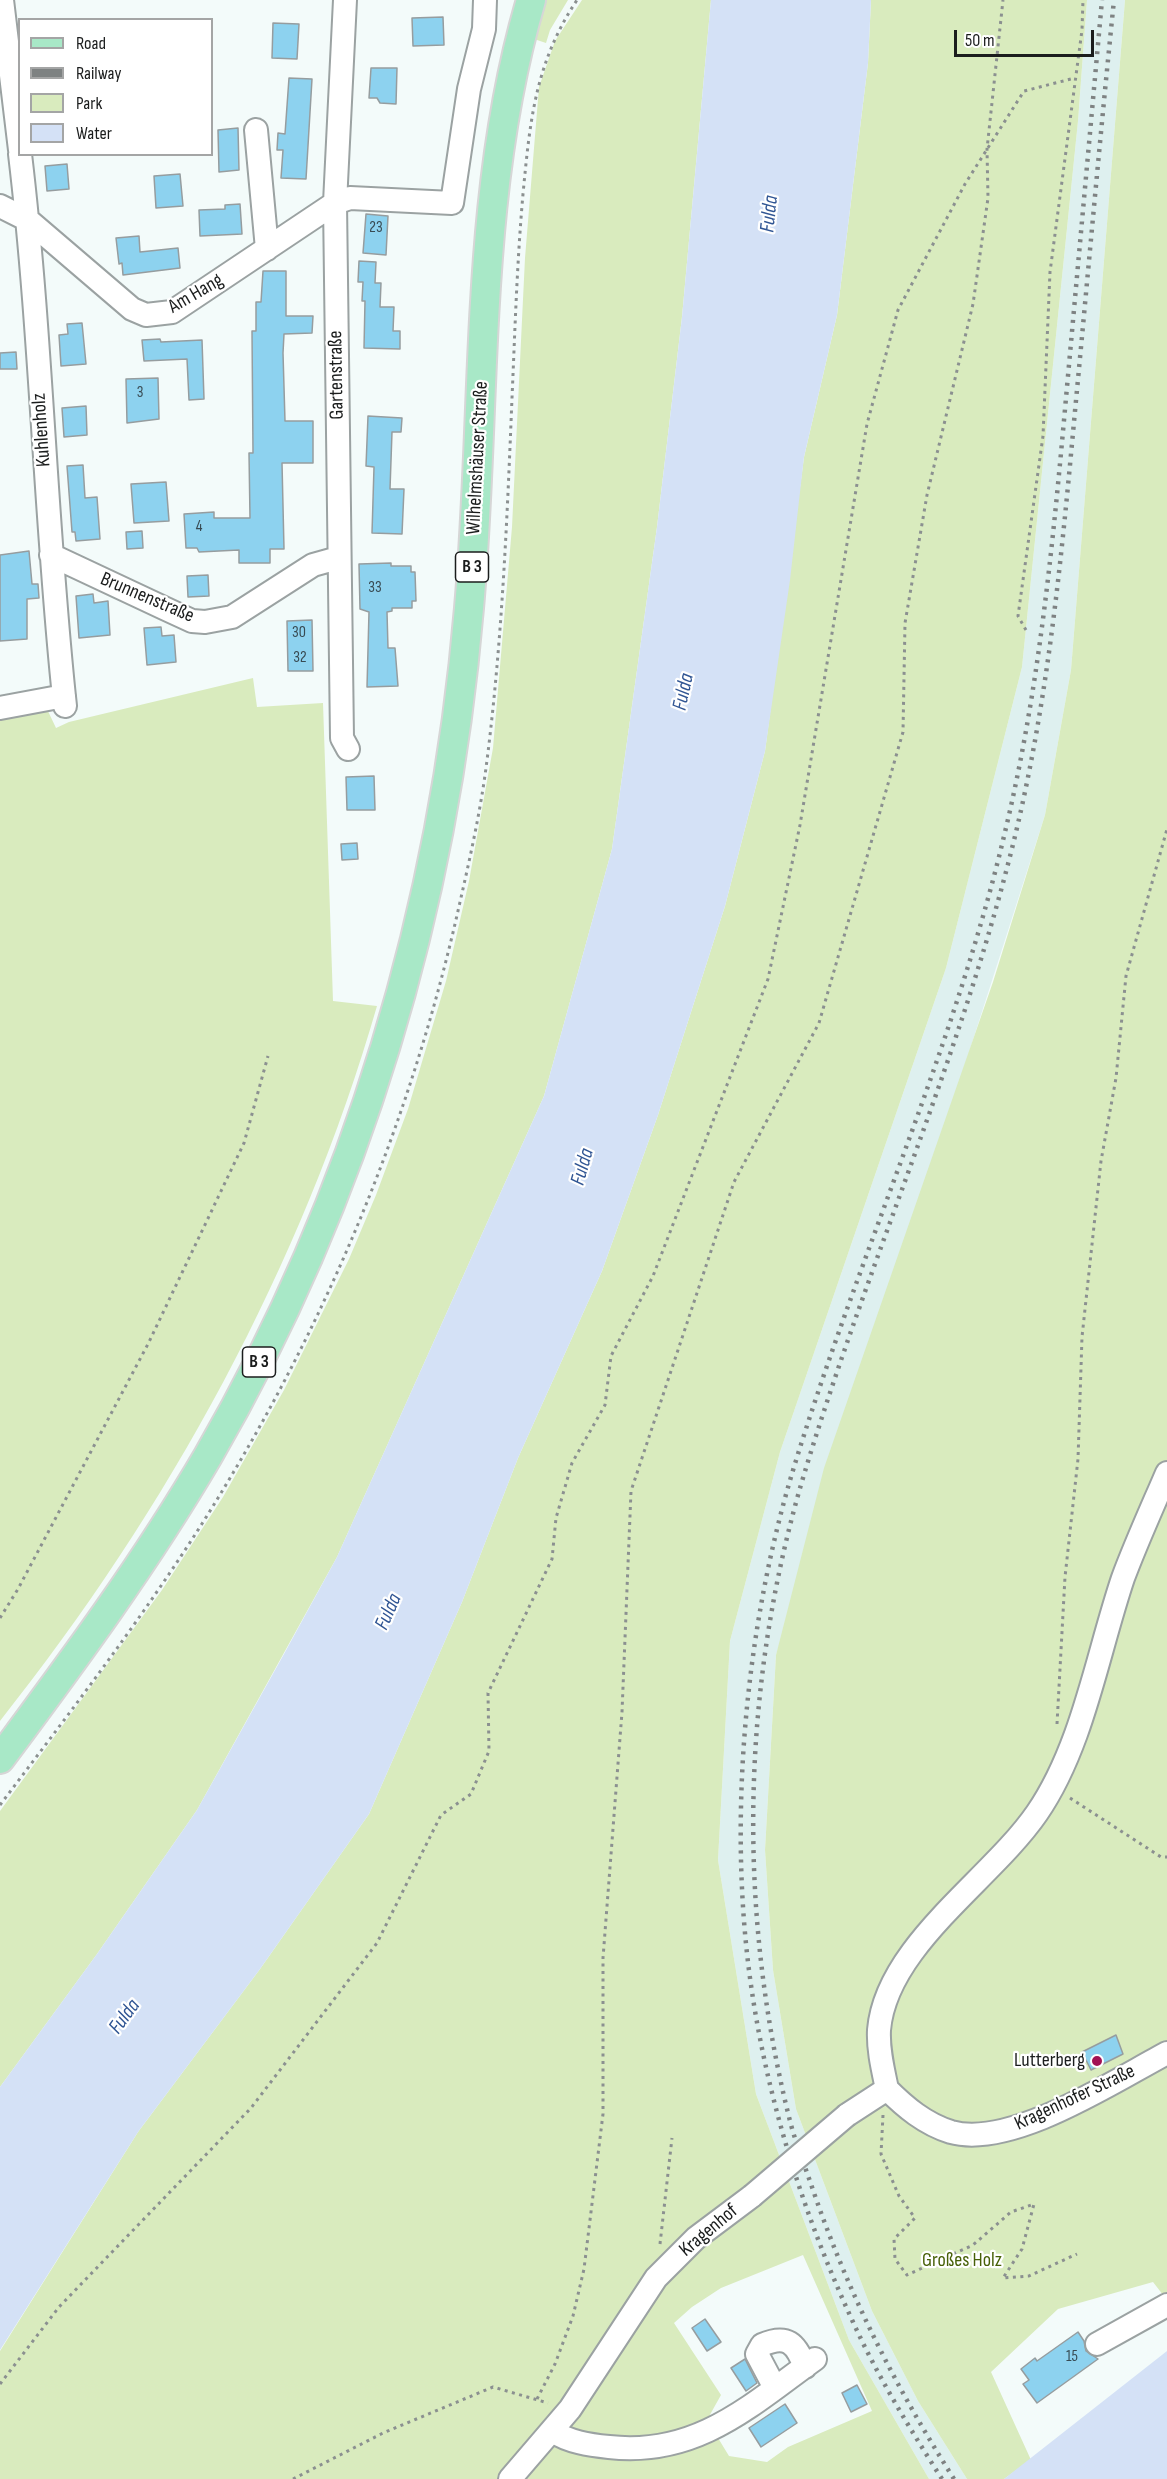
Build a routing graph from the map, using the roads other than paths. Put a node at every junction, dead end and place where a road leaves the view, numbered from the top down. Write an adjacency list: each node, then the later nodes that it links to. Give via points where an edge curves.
1 (2, 0): 6 (street)
2 (345, 0): 8 (street, Gartenstraße)
3 (485, 0): 8 (street, via 484,29 469,89 452,203 350,198)
4 (531, 0): 17 (main road, Wilhelmshäuser Straße / B 3, via 510,85 491,215 474,541 463,671 446,796 422,916 385,1053 311,1251 265,1350 208,1455 128,1584)
5 (256, 130): 11 (street)
6 (18, 133)
7 (20, 156): 10 (street, Kuhlenholz)
8 (335, 203): 11 (street, Am Hang); 13 (street, Gartenstraße)
9 (0, 206): 10 (street, Am Hang)
10 (28, 220): 11 (street, Am Hang, via 117,297 146,315 172,312); 12 (street, Kuhlenholz)
11 (267, 249)
12 (51, 555): 13 (street, Brunnenstraße, via 192,621 205,622 232,617 305,570); 14 (street, Kuhlenholz, via 64,701)
13 (338, 558): 15 (street, Gartenstraße, via 342,738)
14 (0, 708)
15 (348, 749)
16 (1167, 1473): 19 (street, via 1124,1578 1062,1769 1023,1832 925,1937 895,1976 879,2031)
17 (0, 1759)
18 (1167, 2053): 19 (street, Kragenhofer Straße, via 1030,2123 980,2136 951,2132 922,2119)
19 (885, 2090): 23 (street, Kragenhof, bridge, via 847,2115 696,2238 656,2278)
20 (1167, 2305): 21 (street)
21 (1097, 2344)
22 (775, 2388): 22 (street, via 810,2363 789,2342 775,2339 762,2344 758,2354); 23 (street, via 706,2434 667,2445 623,2449 593,2445)
23 (552, 2431): 24 (street, Kragenhof)
24 (510, 2479)

